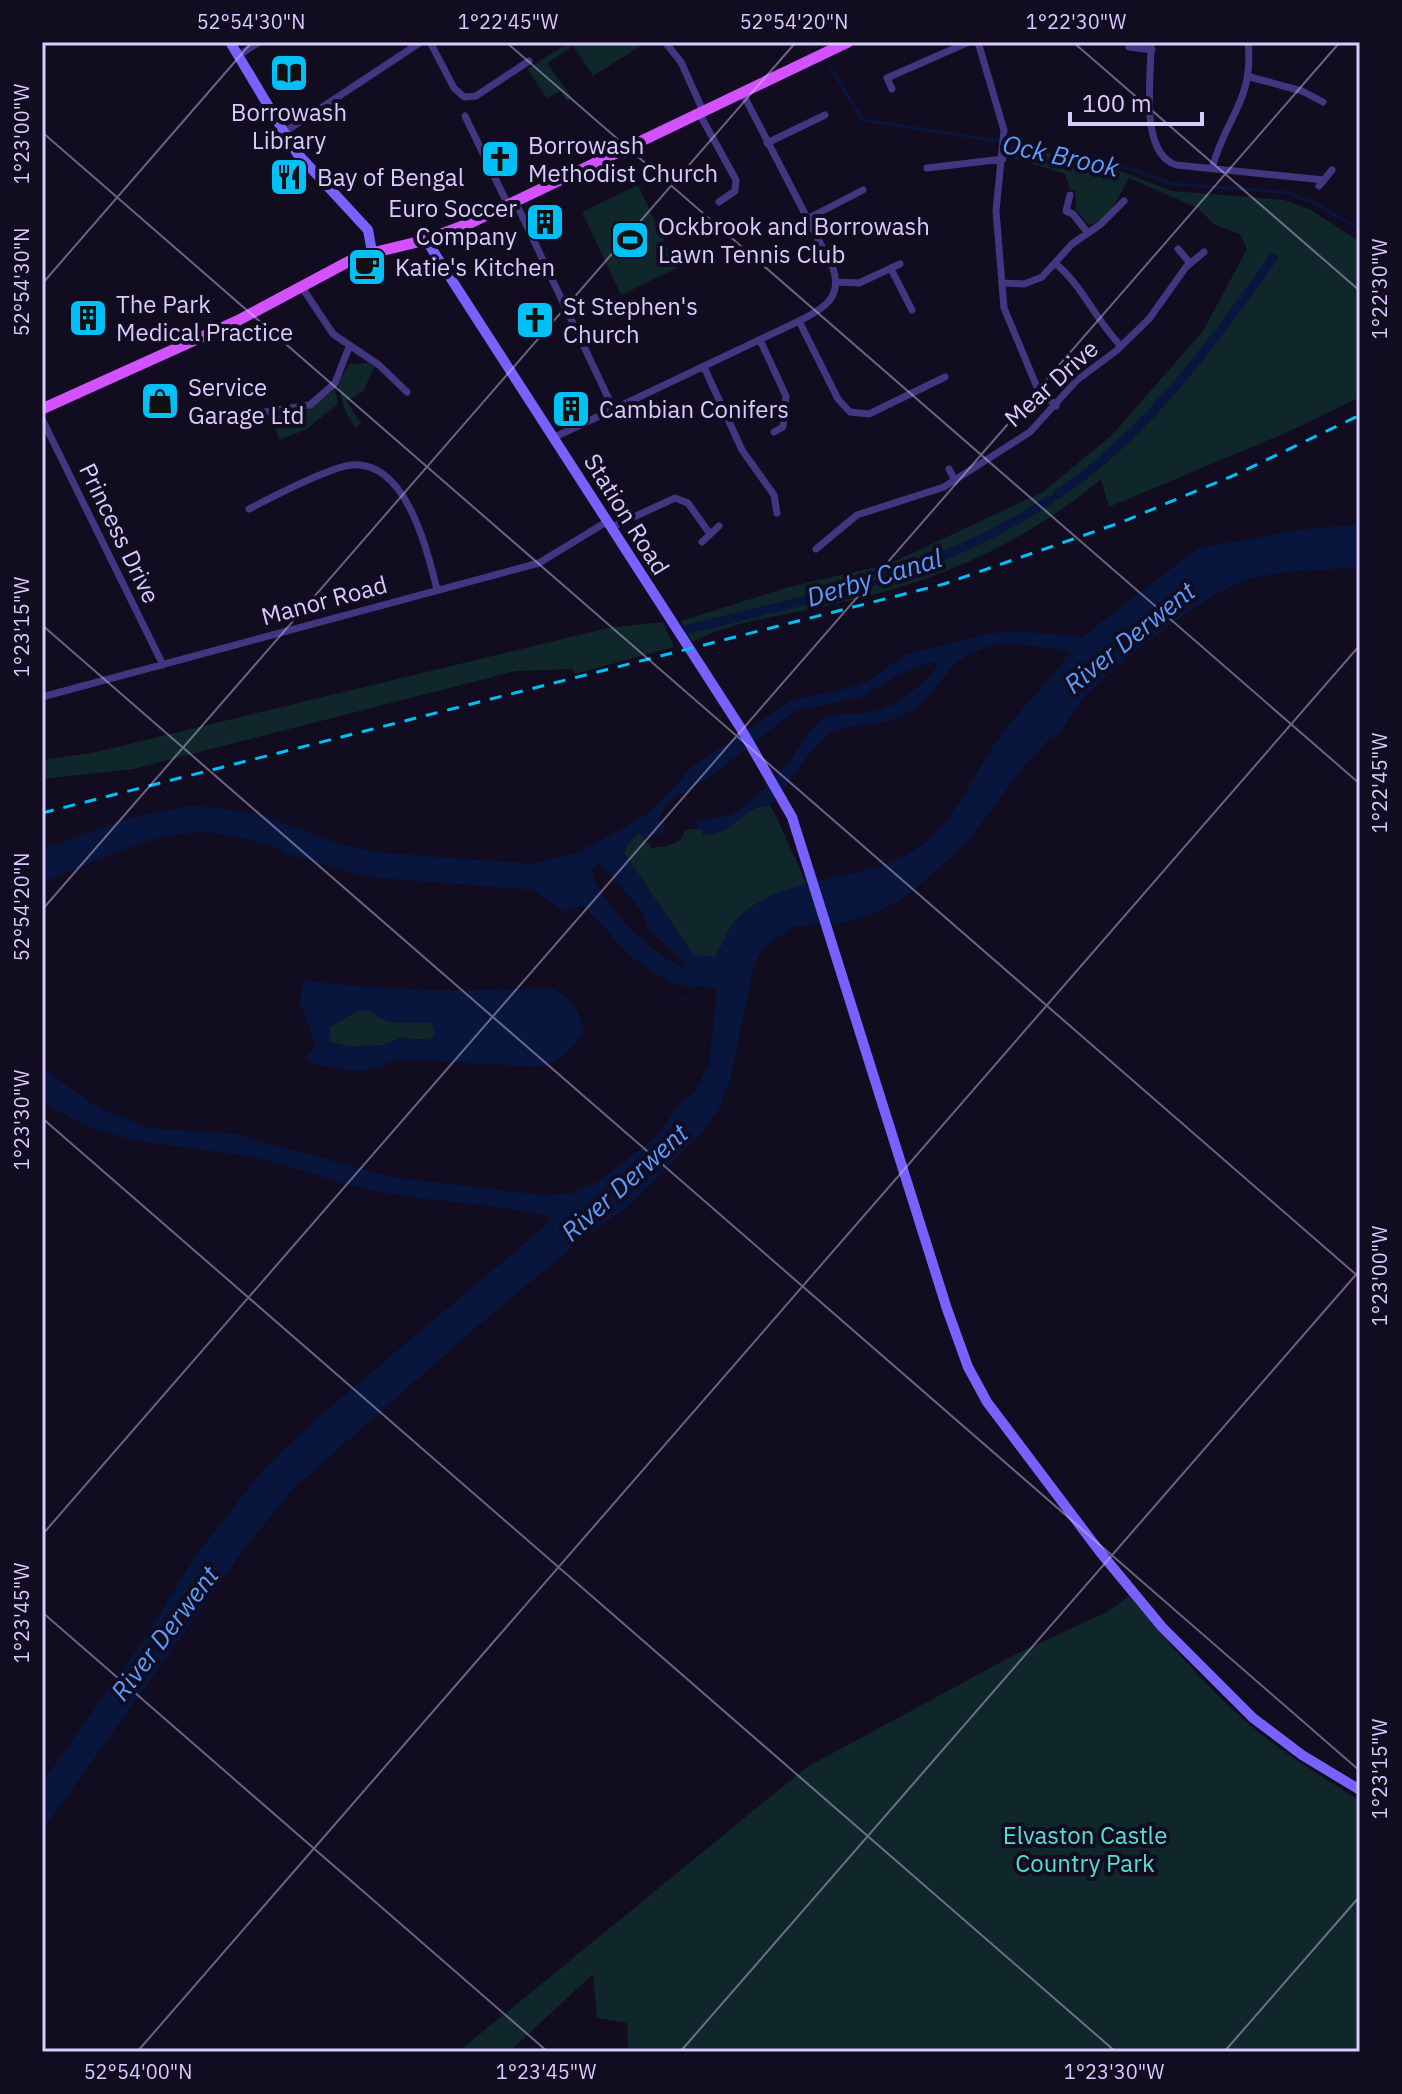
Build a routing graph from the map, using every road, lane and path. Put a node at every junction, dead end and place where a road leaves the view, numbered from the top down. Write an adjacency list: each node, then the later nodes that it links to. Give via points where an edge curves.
1 (230, 42): 13 (main road)
2 (259, 42): 13 (street)
3 (421, 42): 24 (street)
4 (430, 42): 16 (street, via 464,97 476,96)
5 (677, 42): 10 (street)
6 (848, 42): 19 (main road)
7 (969, 42): 18 (street, via 887,78)
8 (978, 42): 26 (street, via 1004,134)
9 (1248, 42): 17 (street)
10 (667, 44): 21 (street, via 681,62)
11 (1152, 46): 12 (street); 28 (street, via 1150,106 1158,152 1176,165)
12 (1129, 47)
13 (238, 56): 24 (main road)
14 (511, 59): 16 (street)
15 (529, 61): 16 (street)
16 (517, 69)
17 (1250, 77): 20 (street); 28 (street)
18 (892, 89)
19 (742, 92): 21 (main road); 25 (street)
20 (1323, 102)
21 (701, 112): 33 (street, via 737,184); 34 (main road)
22 (825, 115): 25 (street)
23 (465, 116): 34 (street)
24 (283, 133): 39 (main road, via 365,226)
25 (767, 143): 35 (street)
26 (1003, 159): 27 (street); 46 (street, via 996,211)
27 (927, 168)
28 (1212, 168): 29 (street, via 1322,183)
29 (1332, 170)
30 (863, 190): 35 (street)
31 (1070, 195): 36 (street, via 1066,211)
32 (1124, 201): 36 (street)
33 (719, 202)
34 (512, 203): 37 (main road); 58 (street)
35 (807, 219): 45 (street)
36 (1088, 233): 43 (street)
37 (426, 240): 39 (main road); 62 (main road, Station Road)
38 (1178, 249): 41 (street)
39 (372, 252): 47 (main road)
40 (1204, 252): 41 (street, Mear Drive)
41 (1190, 263): 51 (street, Mear Drive, via 1157,310)
42 (900, 264): 44 (street)
43 (1056, 264): 46 (street, via 1029,283); 51 (street)
44 (891, 269): 45 (street, via 859,283); 48 (street)
45 (836, 282): 49 (street, via 827,305)
46 (1003, 283): 56 (street, via 1004,308 1037,387)
47 (301, 286): 52 (street, via 325,325); 57 (main road, via 237,321)
48 (912, 310)
49 (799, 321): 50 (street); 54 (street, via 838,399 850,412 869,414)
50 (760, 340): 53 (street); 61 (street, via 786,396 783,427)
51 (1121, 346): 56 (street, Mear Drive, via 1077,380)
52 (349, 347): 55 (street, via 379,365); 59 (street, via 335,383 310,405)
53 (704, 367): 58 (street); 68 (street, via 742,450 774,495)
54 (945, 377)
55 (407, 392)
56 (1056, 406): 64 (street, Mear Drive, via 1022,439)
57 (42, 409)
58 (614, 410): 62 (street)
59 (258, 413)
60 (42, 419): 77 (street, Princess Drive)
61 (774, 432)
62 (555, 437): 70 (main road, Station Road)
63 (949, 469): 64 (street)
64 (955, 481): 72 (street, Mear Drive, via 865,511)
65 (256, 493): 66 (street)
66 (260, 503): 67 (street); 76 (street, via 344,466 376,470 414,515)
67 (249, 509)
68 (777, 513)
69 (828, 522): 72 (street)
70 (610, 524): 73 (street, Manor Road, via 675,498 688,503); 76 (street, Manor Road, via 549,560); 79 (main road, Station Road, via 784,802 810,864 947,1309 987,1402 1100,1552 1193,1661 1277,1737)
71 (719, 526): 73 (street)
72 (837, 531): 75 (street, Mear Drive)
73 (710, 534): 74 (street)
74 (702, 542)
75 (816, 549)
76 (437, 589): 77 (street, Manor Road)
77 (163, 665): 78 (street, Manor Road)
78 (42, 697)
79 (1360, 1790)

